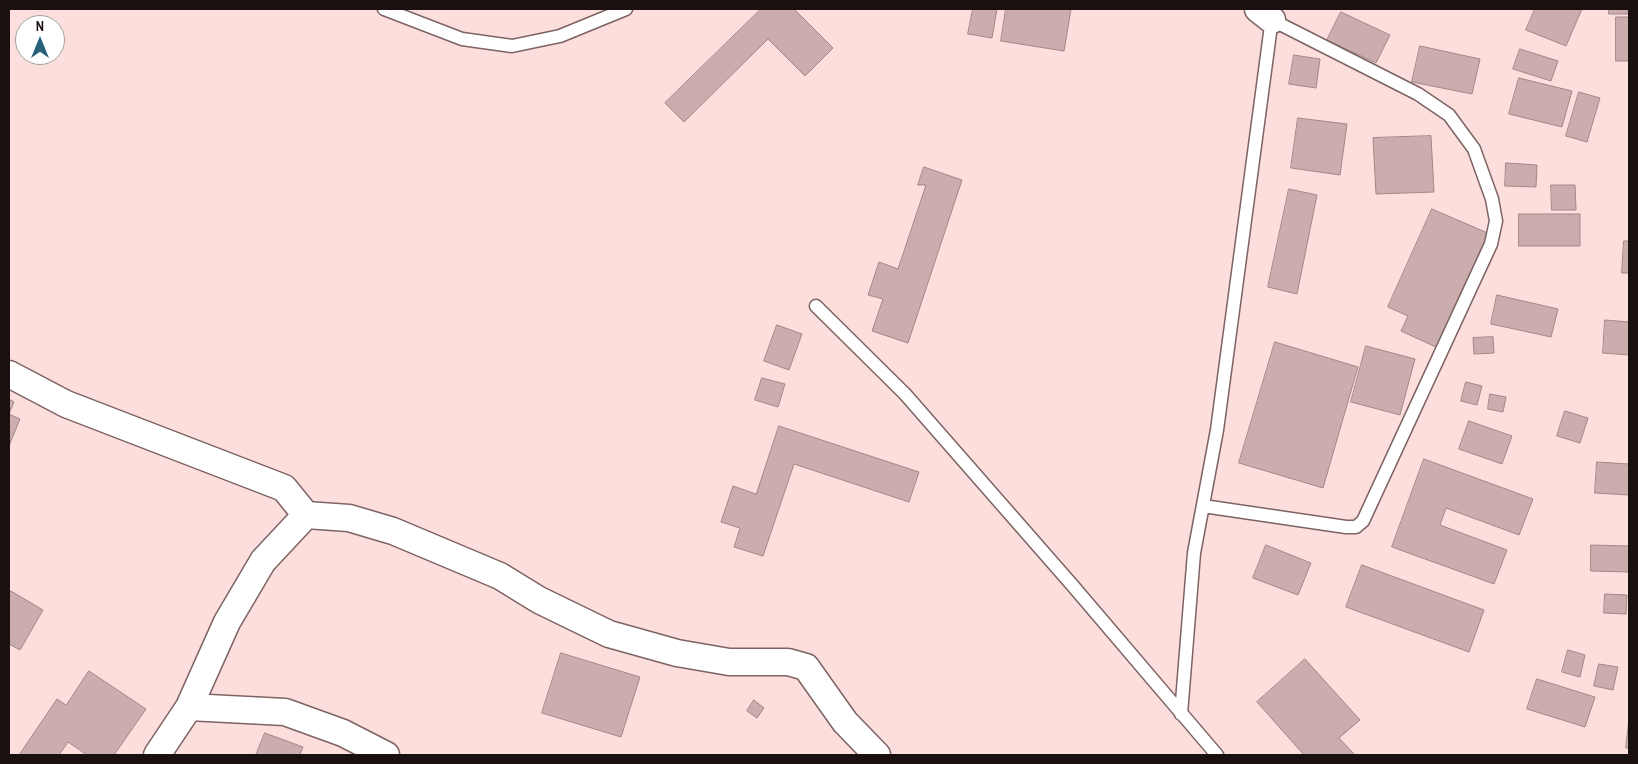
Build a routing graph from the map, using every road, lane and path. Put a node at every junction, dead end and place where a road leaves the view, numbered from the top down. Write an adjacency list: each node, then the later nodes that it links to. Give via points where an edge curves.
1 (384, 9): 2 (lane, via 462,39 512,46 560,36)
2 (626, 9)
3 (1268, 12): 6 (lane, via 1217,430); 6 (lane, via 1418,94 1449,115 1474,149 1492,199 1496,221 1491,244 1363,522 1356,527 1346,527)
4 (816, 306): 9 (lane, via 905,394)
5 (9, 374): 7 (street, via 66,404 284,488)
6 (1203, 506): 9 (lane, via 1194,553)
7 (306, 515): 8 (street, via 263,561 227,622); 12 (street, via 349,518 393,531 500,576 539,600 609,634 685,655 729,662 788,662 806,667 845,722)
8 (189, 707): 10 (street); 11 (street, via 285,712 343,733)
9 (1181, 714): 13 (lane)
10 (157, 755)
11 (386, 755)
12 (877, 755)
13 (1217, 755)

